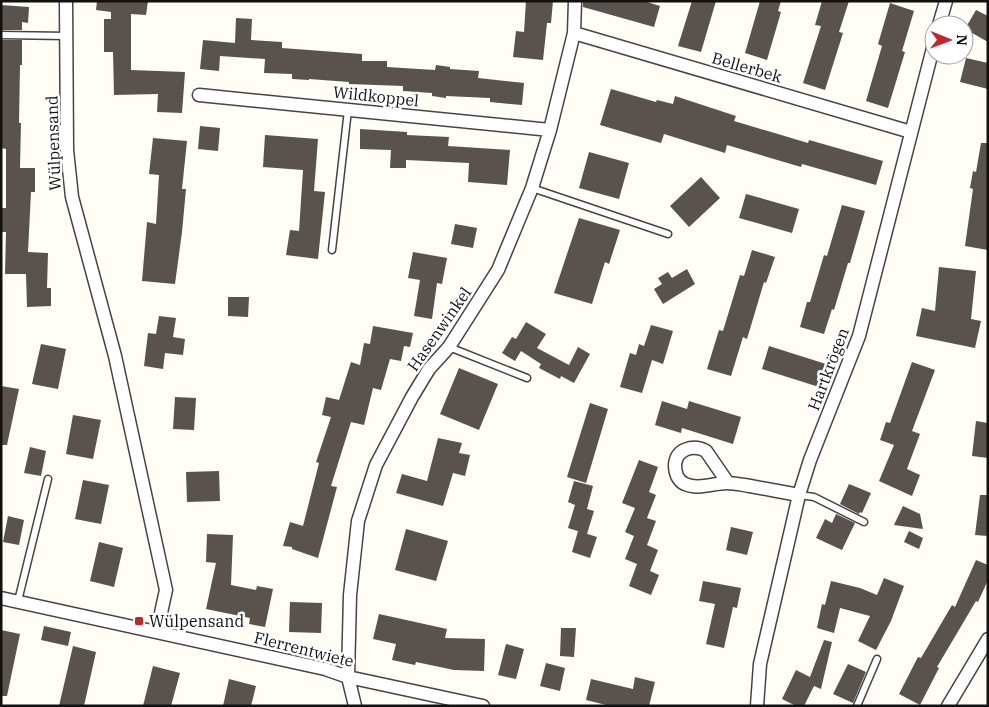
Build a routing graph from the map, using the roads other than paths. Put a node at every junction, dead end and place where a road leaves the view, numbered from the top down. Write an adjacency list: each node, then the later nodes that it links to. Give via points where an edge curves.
1 (66, 1): 7 (street, Wülpensand)
2 (575, 1): 5 (street, Hasenwinkel)
3 (946, 1): 4 (street)
4 (942, 15)
5 (574, 33): 11 (street, Hasenwinkel); 12 (street, Bellerbek)
6 (1, 35): 7 (lane)
7 (67, 36): 24 (street, Wülpensand, via 67,150 72,197 118,364 166,590)
8 (928, 65): 12 (street, Hartkrögen)
9 (199, 95): 10 (street, Wildkoppel)
10 (348, 110): 11 (street, Wildkoppel); 15 (lane)
11 (550, 130): 13 (street, Hasenwinkel)
12 (910, 132): 20 (street, Hartkrögen, via 859,336)
13 (532, 188): 14 (lane); 16 (street, Hasenwinkel, via 498,270)
14 (668, 234)
15 (332, 250)
16 (449, 347): 17 (lane); 27 (street, Hasenwinkel, via 429,369 376,465 358,521 350,595)
17 (527, 378)
18 (48, 479): 23 (lane)
19 (728, 482): 20 (street)
20 (799, 495): 21 (lane, via 814,497); 30 (street, Hartkrögen, via 760,664)
21 (864, 522)
22 (1, 598): 23 (street, Flerrentwiete)
23 (18, 601): 24 (street, Flerrentwiete)
24 (157, 631): 27 (street, Flerrentwiete)
25 (988, 639): 32 (street)
26 (877, 659): 31 (lane)
27 (348, 677): 28 (street, Hasenwinkel); 29 (street, Flerrentwiete)
28 (355, 706)
29 (482, 706)
30 (758, 706)
31 (857, 706)
32 (948, 706)

